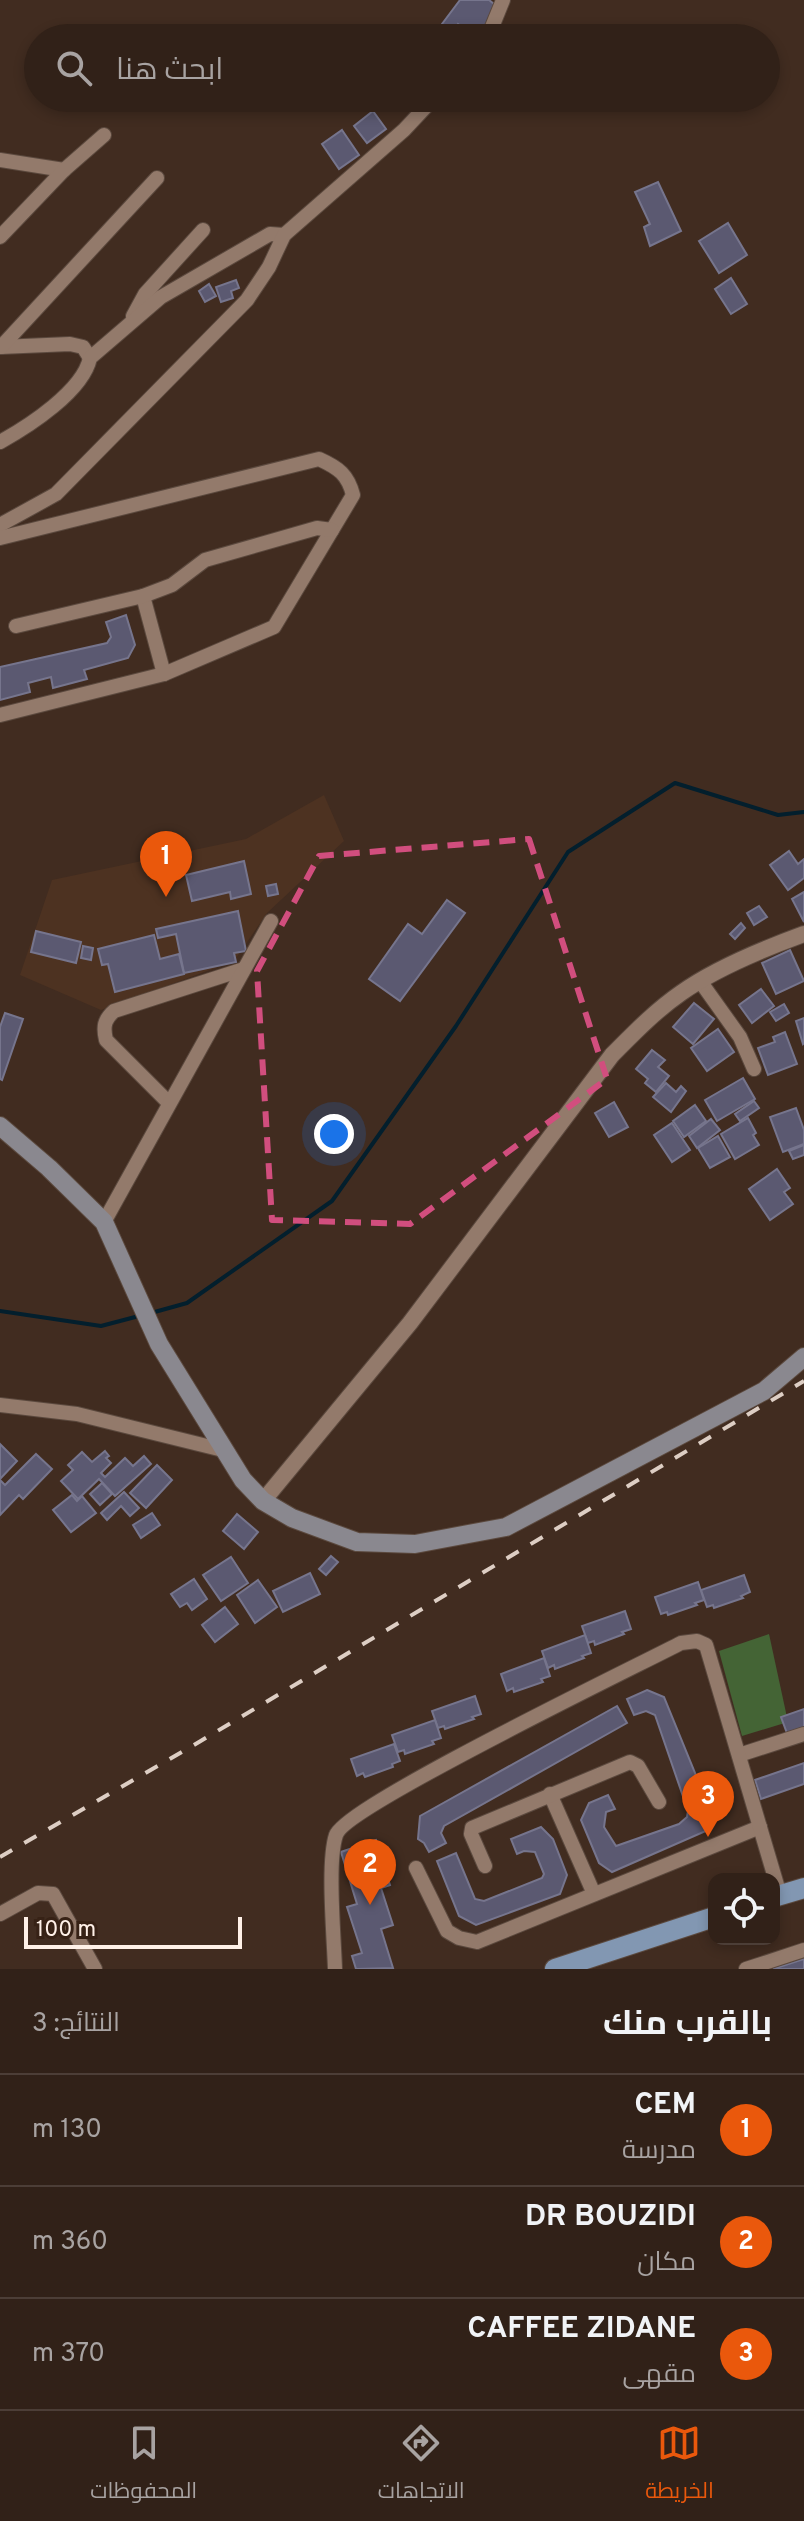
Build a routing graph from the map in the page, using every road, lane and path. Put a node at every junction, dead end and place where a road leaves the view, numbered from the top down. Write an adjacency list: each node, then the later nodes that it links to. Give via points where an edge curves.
1 (503, 0): 2 (street)
2 (492, 24)
3 (421, 112): 9 (street)
4 (104, 135): 6 (street)
5 (0, 160): 6 (street)
6 (64, 170): 10 (street)
7 (157, 178): 12 (street)
8 (203, 230): 11 (street, via 145,294)
9 (284, 235): 11 (street, via 270,234 234,253 161,297); 15 (street, via 247,300 56,494)
10 (0, 237)
11 (130, 323): 13 (street)
12 (0, 347): 13 (street, via 70,344 83,347)
13 (90, 358): 14 (street, via 87,370 60,401)
14 (0, 442)
15 (0, 525)
16 (332, 530): 17 (street, via 353,495 338,467 319,459); 18 (street, via 317,528 205,560 172,585); 20 (street, via 274,627)
17 (0, 538)
18 (143, 596): 19 (street); 20 (street)
19 (16, 626)
20 (164, 674): 21 (street)
21 (0, 715)
22 (271, 921): 24 (street)
23 (804, 934): 25 (street)
24 (244, 969): 27 (street); 27 (street, via 107,1017 106,1040)
25 (700, 981): 26 (street, via 740,1037); 33 (street, via 647,1019 612,1055 410,1323)
26 (754, 1069)
27 (169, 1103): 29 (street)
28 (0, 1126): 29 (main road)
29 (104, 1222): 32 (main road, via 159,1344)
30 (804, 1357): 33 (main road, via 764,1391 506,1527 415,1544 357,1542)
31 (0, 1405): 32 (street, via 77,1414)
32 (223, 1450): 33 (main road)
33 (263, 1501)
34 (804, 1734): 35 (street)
35 (739, 1755): 38 (street); 49 (street, via 709,1653 697,1641 681,1643 400,1787 337,1832)
36 (550, 1794): 37 (street, via 630,1762 638,1766); 39 (street, via 472,1828); 43 (street)
37 (659, 1802)
38 (760, 1827): 41 (street); 43 (street)
39 (485, 1866)
40 (416, 1868): 43 (street, via 447,1931 477,1942)
41 (771, 1873)
42 (804, 1888): 44 (main road)
43 (594, 1894)
44 (780, 1895)
45 (0, 1914): 48 (street, via 38,1893 53,1894)
46 (708, 1919): 50 (main road)
47 (804, 1950): 51 (street)
48 (95, 1969)
49 (335, 1969)
50 (555, 1969)
51 (746, 1969)

